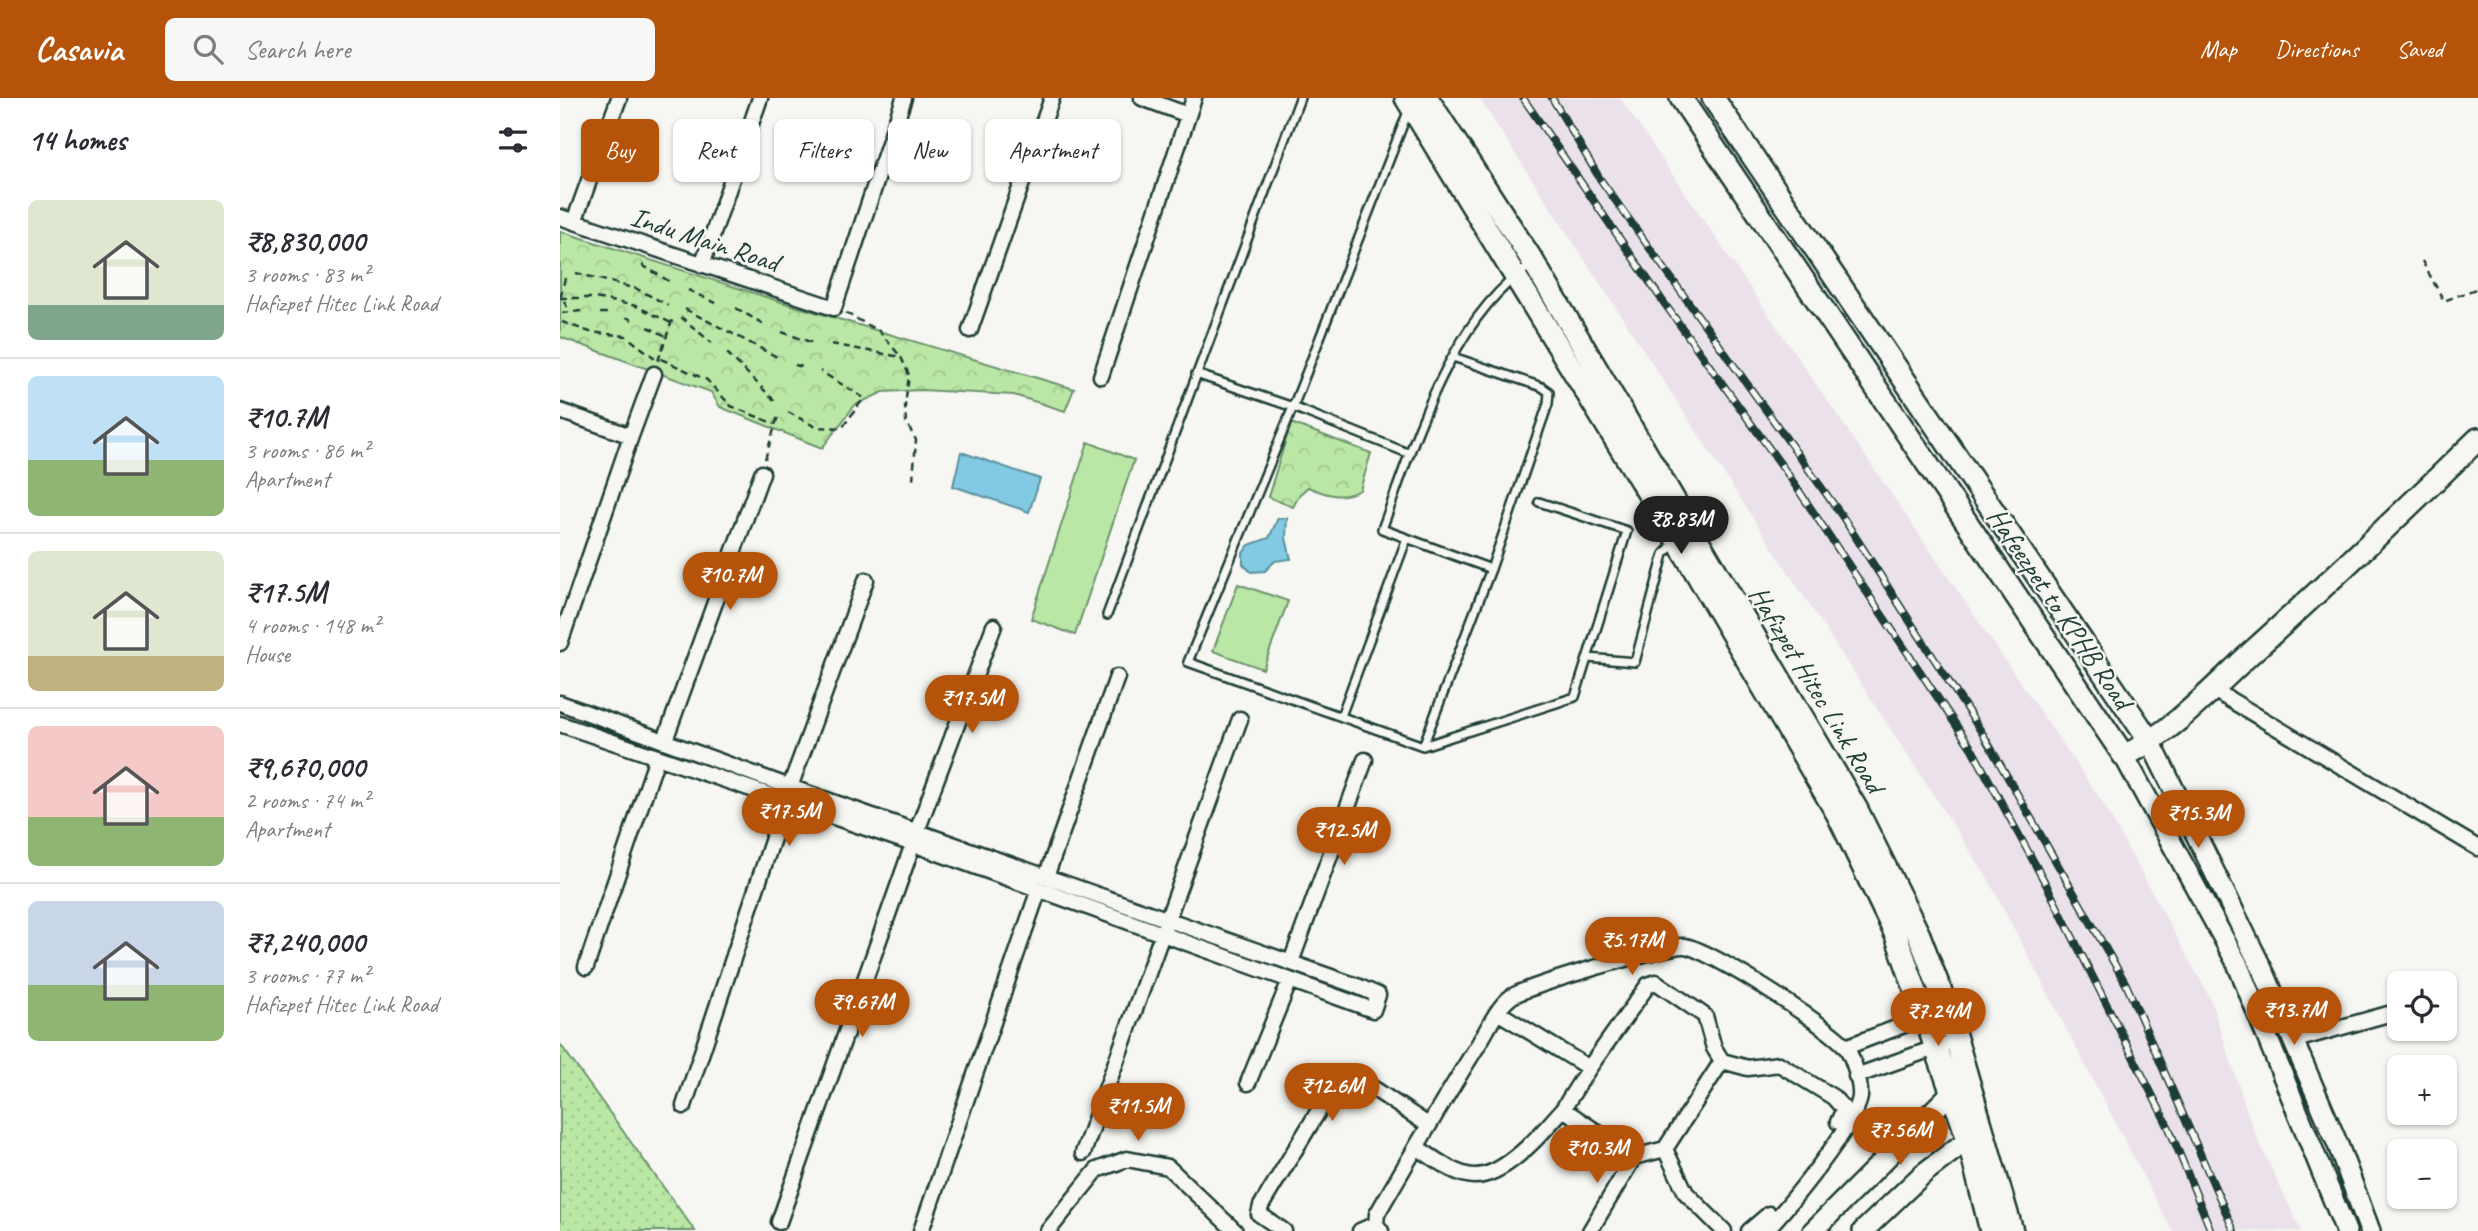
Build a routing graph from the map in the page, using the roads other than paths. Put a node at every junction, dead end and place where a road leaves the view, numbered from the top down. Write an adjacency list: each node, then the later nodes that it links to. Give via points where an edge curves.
1 (620, 98): 12 (street)
2 (760, 98): 14 (street)
3 (904, 98): 14 (street, Indu Main Road, via 834,308)
4 (1052, 98): 16 (street)
5 (1142, 98): 11 (street)
6 (1194, 98): 11 (street)
7 (1300, 98): 19 (lane)
8 (1681, 98): 45 (main road, Hafeezpet to KPHB Road)
9 (1713, 98): 43 (main road)
10 (1414, 101): 13 (main road, Hafizpet Hitec Link Road); 15 (main road); 21 (lane, via 1400,125)
11 (1188, 115): 20 (street)
12 (567, 219): 14 (street, Indu Main Road)
13 (1534, 263): 15 (lane); 58 (main road, Hafizpet Hitec Link Road, via 1856,808 1919,935)
14 (702, 265)
15 (1515, 275): 17 (lane, via 1480,312); 29 (main road)
16 (970, 330)
17 (1453, 357): 25 (lane); 30 (lane, via 1549,392)
18 (654, 374): 23 (street)
19 (1196, 374): 21 (lane); 32 (lane)
20 (1101, 376)
21 (1293, 407): 25 (lane); 39 (lane, via 1188,662)
22 (560, 411): 23 (street)
23 (631, 436): 34 (street)
24 (2478, 439): 37 (main road)
25 (1410, 454): 28 (lane, via 1382,529)
26 (762, 473): 42 (street)
27 (1539, 502): 35 (lane, via 1627,531)
28 (1407, 538): 30 (lane); 39 (lane)
29 (1676, 540): 35 (lane, via 1664,554 1635,662); 61 (main road, via 1838,815 1896,935)
30 (1491, 569): 44 (lane)
31 (866, 580): 48 (street)
32 (1107, 615)
33 (994, 626): 49 (street)
34 (560, 643)
35 (1588, 658): 44 (lane, via 1575,697)
36 (1117, 677): 51 (street)
37 (2212, 689): 43 (main road); 50 (street)
38 (560, 703): 42 (street)
39 (1341, 716): 44 (lane)
40 (1240, 719): 53 (street)
41 (560, 724): 46 (street)
42 (665, 740): 48 (street)
43 (2151, 743): 45 (main road); 63 (street, via 2266,977)
44 (1423, 746)
45 (2124, 756): 94 (street, via 2237,963)
46 (657, 758): 48 (street); 56 (street)
47 (1365, 760): 55 (street)
48 (788, 794): 49 (street); 72 (street)
49 (915, 838): 51 (street); 52 (street); 80 (street)
50 (2478, 848)
51 (1046, 877): 53 (street)
52 (1038, 892): 54 (street); 83 (street)
53 (1168, 919): 54 (street); 55 (street)
54 (1162, 936): 57 (street); 78 (street)
55 (1291, 962): 57 (street, via 1378,995 1373,1010)
56 (586, 967)
57 (1290, 980): 70 (street)
58 (1947, 1008): 61 (street); 62 (main road, Hafizpet Hitec Link Road)
59 (1499, 1013): 64 (street, via 1511,996 1519,993 1647,952 1681,946 1698,948 1776,995); 67 (street); 74 (street)
60 (2387, 1014): 63 (street)
61 (1925, 1017): 64 (street); 65 (main road)
62 (1958, 1040): 65 (street); 69 (main road, Hafizpet Hitec Link Road)
63 (2292, 1041): 95 (street)
64 (1846, 1047): 68 (street)
65 (1936, 1048): 68 (street); 71 (main road)
66 (1722, 1061): 67 (street, via 1705,1016 1653,981); 77 (street); 90 (street, via 1748,1068 1779,1064 1791,1068 1844,1109 1786,1194 1761,1224)
67 (1589, 1068): 73 (street)
68 (1856, 1076): 91 (street, via 1860,1097 1846,1124 1792,1202)
69 (1968, 1077): 71 (street); 75 (main road, Hafizpet Hitec Link Road)
70 (1248, 1083)
71 (1952, 1092): 75 (main road); 92 (street)
72 (684, 1106)
73 (1563, 1109): 76 (street, via 1536,1140 1488,1173 1458,1172); 79 (street)
74 (1428, 1125): 76 (street); 86 (street, via 1355,1076 1333,1087 1261,1206 1259,1214)
75 (1976, 1133): 81 (main road); 93 (street, via 1924,1173)
76 (1416, 1147): 82 (street, via 1377,1214)
77 (1665, 1149): 79 (street); 89 (street, via 1686,1193)
78 (1083, 1153)
79 (1634, 1157): 88 (street)
80 (779, 1222)
81 (2001, 1226)
82 (1379, 1227): 87 (street)
83 (921, 1231)
84 (1048, 1231): 85 (street, via 1097,1170 1127,1159 1168,1167)
85 (1235, 1231)
86 (1284, 1231)
87 (1360, 1231)
88 (1590, 1231)
89 (1724, 1231)
90 (1749, 1231)
91 (1765, 1231)
92 (1813, 1231)
93 (1863, 1231)
94 (2346, 1231)
95 (2370, 1231)

